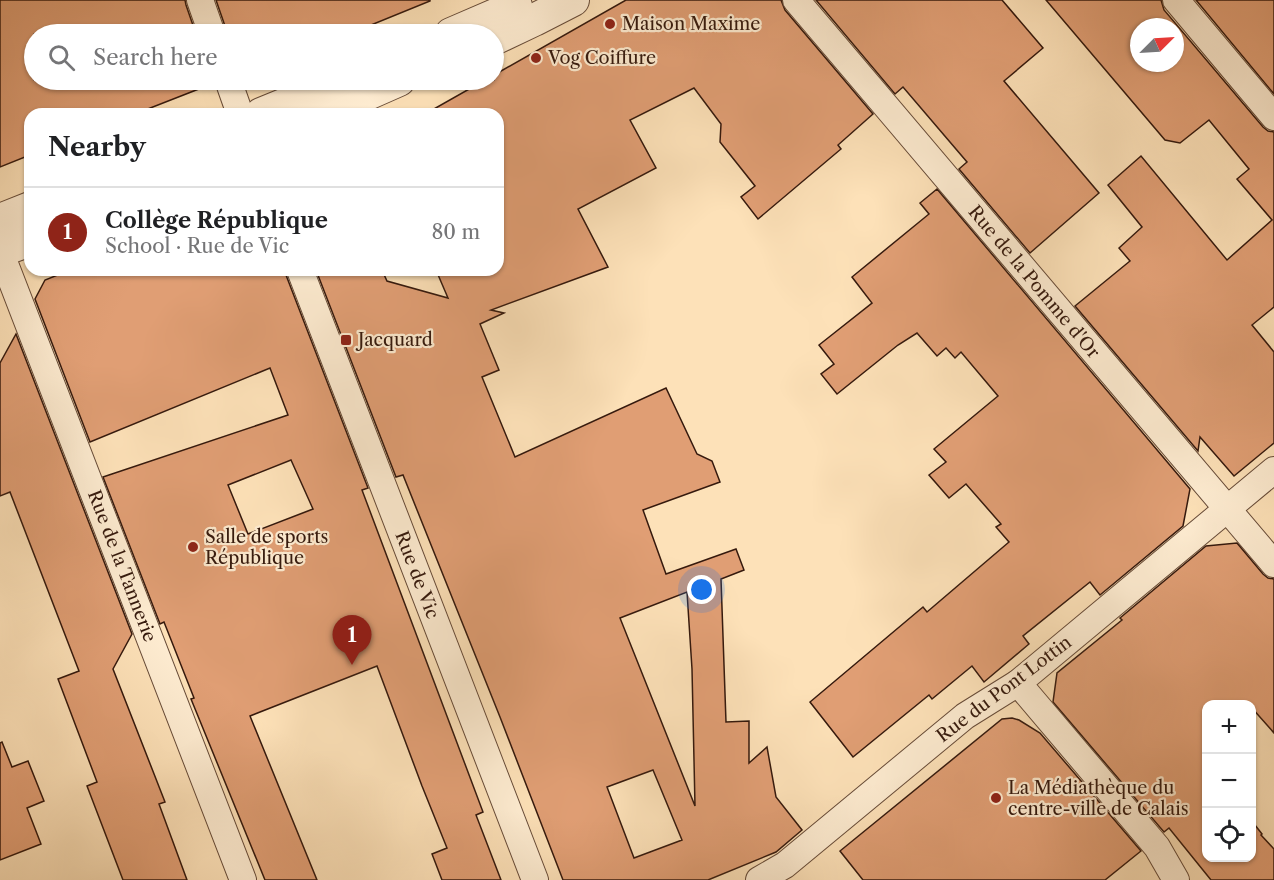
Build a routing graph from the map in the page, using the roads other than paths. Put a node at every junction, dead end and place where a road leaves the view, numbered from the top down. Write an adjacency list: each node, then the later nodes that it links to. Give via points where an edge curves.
1 (200, 0): 6 (street)
2 (528, 0): 7 (street)
3 (573, 0): 8 (street)
4 (796, 0): 22 (street, Rue de la Pomme d'Or)
5 (1176, 0): 15 (street)
6 (208, 24)
7 (474, 24)
8 (504, 34)
9 (232, 90): 12 (street)
10 (320, 90): 13 (street)
11 (376, 90): 14 (street)
12 (238, 108)
13 (276, 108)
14 (336, 108)
15 (1274, 117)
16 (24, 210): 17 (street)
17 (0, 220)
18 (24, 242): 19 (street)
19 (0, 251): 25 (street, Rue de la Tannerie)
20 (302, 276): 26 (street, Rue de Vic)
21 (1274, 470): 22 (street, Rue du Pont Lottin)
22 (1227, 510): 23 (street, Rue de la Pomme d'Or); 24 (street, Rue du Pont Lottin)
23 (1274, 564)
24 (1018, 683): 27 (street, Rue du Pont Lottin, via 965,716 801,853); 28 (street, via 1157,847)
25 (243, 880)
26 (535, 880)
27 (759, 880)
28 (1176, 880)

